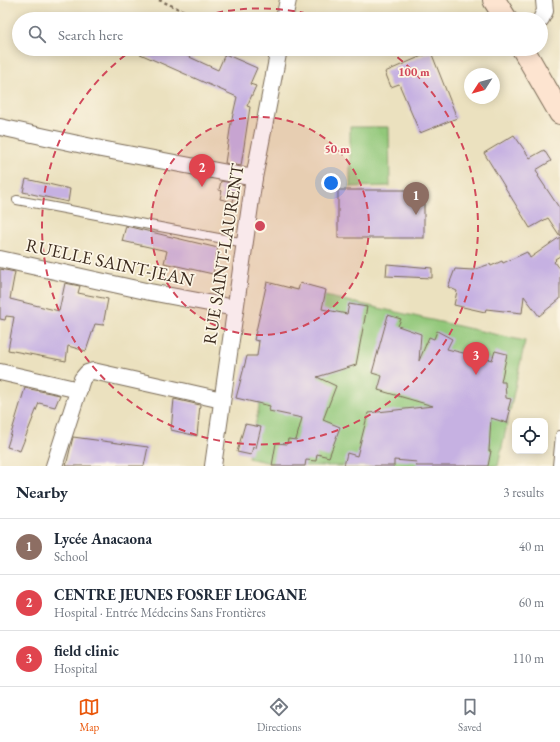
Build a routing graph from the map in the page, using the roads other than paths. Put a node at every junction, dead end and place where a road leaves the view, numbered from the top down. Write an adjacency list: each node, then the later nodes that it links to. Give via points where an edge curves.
1 (288, 0): 4 (street)
2 (494, 0): 5 (main road)
3 (544, 0): 6 (street)
4 (285, 12)
5 (502, 12)
6 (544, 12)
7 (278, 56): 11 (street, RUE SAINT-LAURENT)
8 (528, 56): 9 (main road)
9 (560, 113)
10 (0, 127): 11 (street)
11 (254, 178): 13 (street, RUE SAINT-LAURENT)
12 (17, 200): 13 (lane)
13 (245, 243): 15 (street, RUE SAINT-LAURENT)
14 (0, 259): 15 (street, RUELLE SAINT-JEAN)
15 (235, 308): 18 (street, RUE SAINT-LAURENT)
16 (0, 372): 17 (street)
17 (79, 390): 18 (street, via 82,379 93,371); 20 (street)
18 (222, 400): 21 (street, RUE SAINT-LAURENT)
19 (560, 435): 22 (lane)
20 (54, 466)
21 (213, 466)
22 (557, 466)

